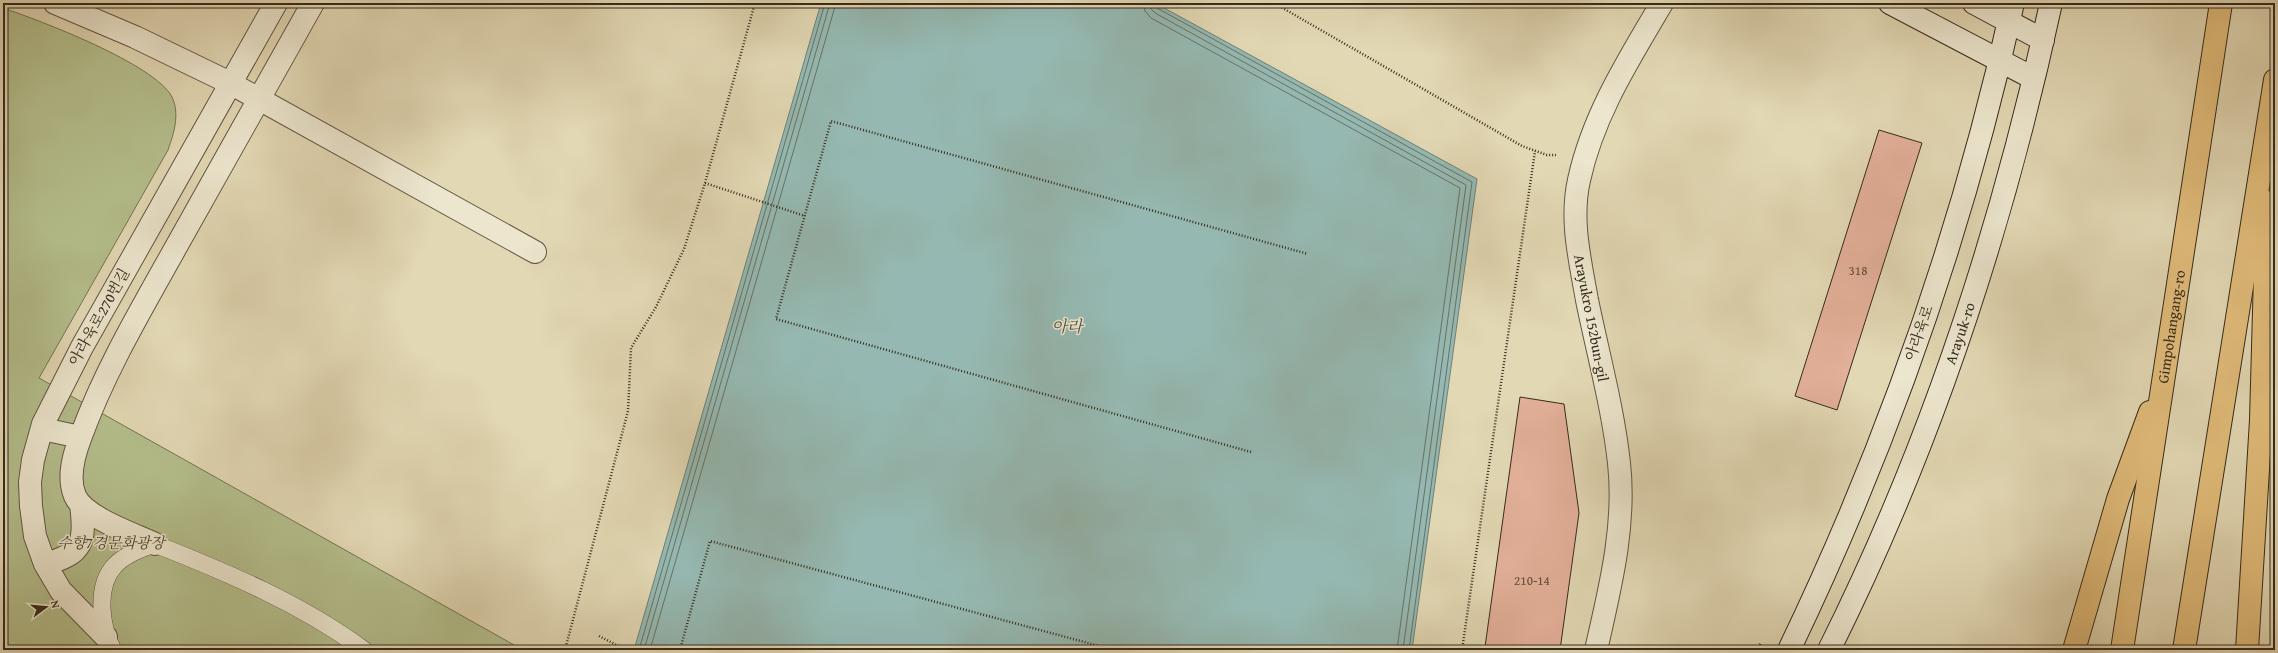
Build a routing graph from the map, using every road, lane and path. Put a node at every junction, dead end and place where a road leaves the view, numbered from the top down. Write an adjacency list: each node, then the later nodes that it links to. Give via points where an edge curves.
1 (55, 3): 16 (street, via 135,37)
2 (276, 3): 16 (street, 아라육로270번길)
3 (313, 3): 17 (street)
4 (755, 3): 21 (path)
5 (1274, 3): 19 (path, via 1522,146)
6 (1662, 3): 20 (street, Arayukro 152bun-gil, via 1603,107)
7 (1890, 3): 13 (street)
8 (1974, 3): 11 (street)
9 (2051, 3): 12 (street, Arayuk-ro)
10 (2221, 3): 25 (highway, Gimpohangang-ro)
11 (2011, 12): 12 (street); 13 (street, 아라육로)
12 (2043, 40): 14 (street, Arayuk-ro)
13 (2000, 61): 14 (street); 41 (street, 아라육로, via 1954,229 1914,349 1837,549)
14 (2033, 78): 42 (street, Arayuk-ro, via 2001,208 1968,313 1892,509 1856,596)
15 (2275, 80): 18 (highway)
16 (230, 83): 17 (street); 26 (street, 아라육로270번길, via 82,347)
17 (259, 100): 23 (street); 27 (street, via 137,318 92,406)
18 (2270, 114): 45 (highway); 46 (highway, via 2261,420)
19 (1535, 151): 20 (path, via 1547,155); 39 (path)
20 (1585, 155): 40 (street, Arayukro 152bun-gil, via 1576,201 1577,247 1616,442 1620,489 1618,543)
21 (705, 184): 22 (path); 35 (path, via 684,249 656,307 631,348 628,411)
22 (805, 216): 24 (path, via 831,121); 28 (path, via 776,319)
23 (535, 252)
24 (1308, 254)
25 (2167, 365): 43 (highway, via 2118,499); 44 (highway, Gimpohangang-ro)
26 (43, 424): 27 (street, via 52,432); 31 (street, 아라육로270번길, via 30,482 35,536)
27 (80, 437): 29 (street, via 73,462 72,480 75,496)
28 (1251, 452)
29 (81, 505): 30 (street, via 105,521); 31 (street, via 84,523 80,545 72,555)
30 (155, 544): 33 (lane, via 122,558 110,570 101,594); 34 (lane, via 269,592 314,616)
31 (45, 564): 33 (street, 아라육로270번길, via 61,591)
32 (599, 636): 36 (path)
33 (109, 644)
34 (364, 650)
35 (565, 650)
36 (626, 650)
37 (680, 650): 38 (path, via 710,541)
38 (1114, 650)
39 (1462, 650)
40 (1596, 650)
41 (1789, 650)
42 (1829, 650)
43 (2074, 650)
44 (2122, 650)
45 (2184, 650)
46 (2247, 650)

